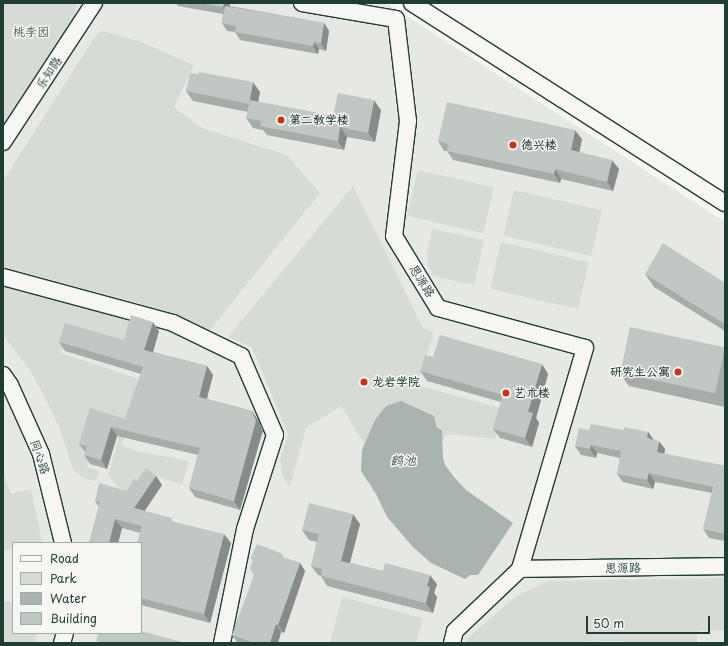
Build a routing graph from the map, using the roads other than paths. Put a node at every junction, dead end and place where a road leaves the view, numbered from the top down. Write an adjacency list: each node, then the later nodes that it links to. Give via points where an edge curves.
1 (94, 3): 5 (street, 乐知路)
2 (302, 3): 11 (street, 思源路, via 396,20 408,121 394,236 438,308 585,348)
3 (412, 3): 4 (street)
4 (433, 9): 6 (street)
5 (3, 142)
6 (725, 203)
7 (3, 277): 12 (street, via 173,323 241,356 276,435 246,529)
8 (3, 375): 9 (street, 同心路, via 41,454)
9 (64, 542)
10 (725, 566): 11 (street, 思源路)
11 (520, 569): 13 (street, 思源路, via 455,631)
12 (222, 643)
13 (452, 643)

